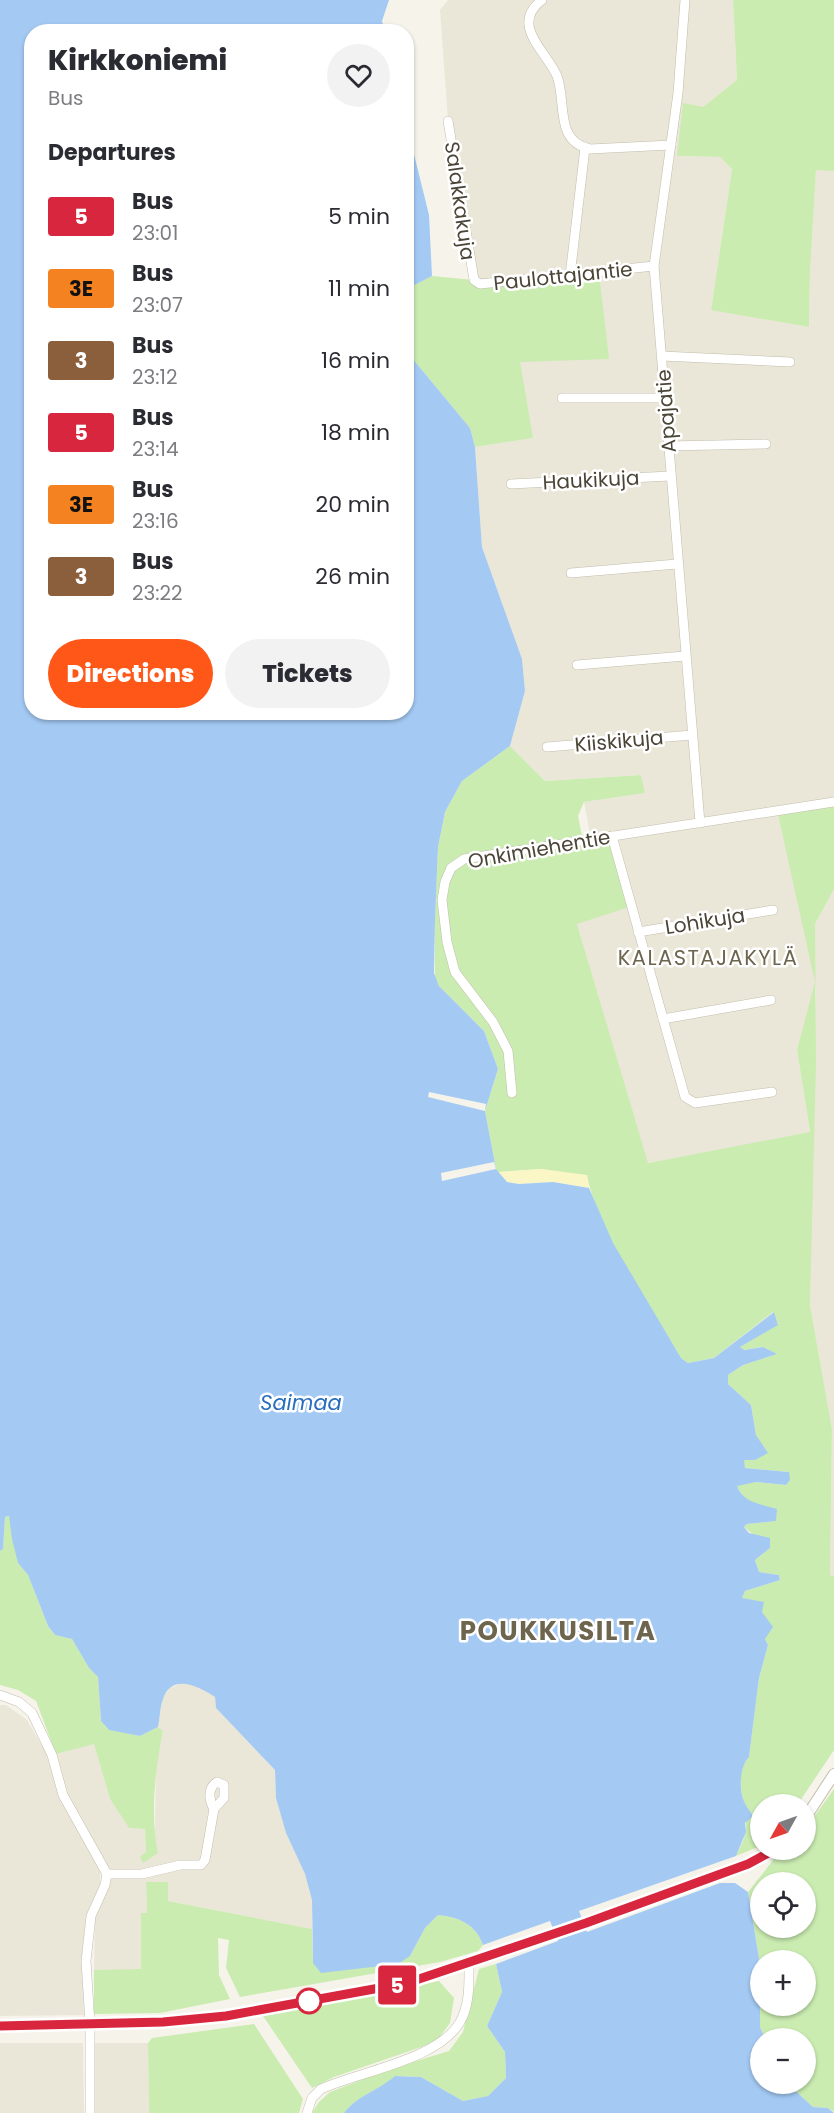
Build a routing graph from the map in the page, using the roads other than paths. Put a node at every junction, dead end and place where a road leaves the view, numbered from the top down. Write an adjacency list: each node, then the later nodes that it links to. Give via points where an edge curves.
1 (542, 0): 5 (street, via 530,18 532,36 556,76 565,130 570,139)
2 (685, 0): 4 (street, Apajatie)
3 (448, 121): 8 (street, Salakkakuja)
4 (671, 145): 5 (street); 6 (street, Apajatie)
5 (585, 148): 7 (street)
6 (654, 266): 7 (street, Paulottajantie); 9 (street, Apajatie)
7 (570, 276): 8 (street, Paulottajantie, via 480,284)
8 (474, 280)
9 (662, 356): 10 (street); 12 (street, Apajatie)
10 (790, 362)
11 (562, 398): 12 (street)
12 (664, 398): 14 (street, Apajatie)
13 (766, 444): 14 (street)
14 (669, 446): 15 (street, Apajatie)
15 (670, 476): 16 (street, Haukikuja); 17 (street, Apajatie)
16 (512, 484)
17 (677, 564): 18 (street); 19 (street, Apajatie)
18 (571, 573)
19 (685, 656): 20 (street); 21 (street, Apajatie)
20 (578, 665)
21 (692, 735): 22 (street, Kiiskikuja); 24 (street, Apajatie)
22 (547, 747)
23 (834, 802): 24 (street, Onkimiehentie)
24 (700, 823): 25 (street, Onkimiehentie)
25 (612, 836): 27 (street); 31 (street, Onkimiehentie, via 464,859 451,868 445,882 442,900 455,972 492,1022 508,1052)
26 (773, 910): 27 (street, Lohikuja)
27 (638, 932): 29 (street)
28 (771, 1000): 29 (street)
29 (663, 1019): 30 (street, via 689,1101)
30 (772, 1092)
31 (512, 1093)
32 (0, 1695): 37 (street, via 19,1702 32,1713 52,1755 63,1795)
33 (834, 1774): 34 (street)
34 (816, 1802)
35 (214, 1809): 37 (street, via 201,1865 180,1865 142,1874)
36 (755, 1860): 38 (street)
37 (107, 1874): 39 (street, via 91,1916 86,1961)
38 (469, 1964): 39 (street, via 407,1983 241,2013 163,2022); 42 (street, via 470,1991 460,2022 447,2037 431,2050 321,2089 312,2098)
39 (90, 2024): 40 (street); 41 (street)
40 (0, 2026)
41 (90, 2113)
42 (307, 2113)

